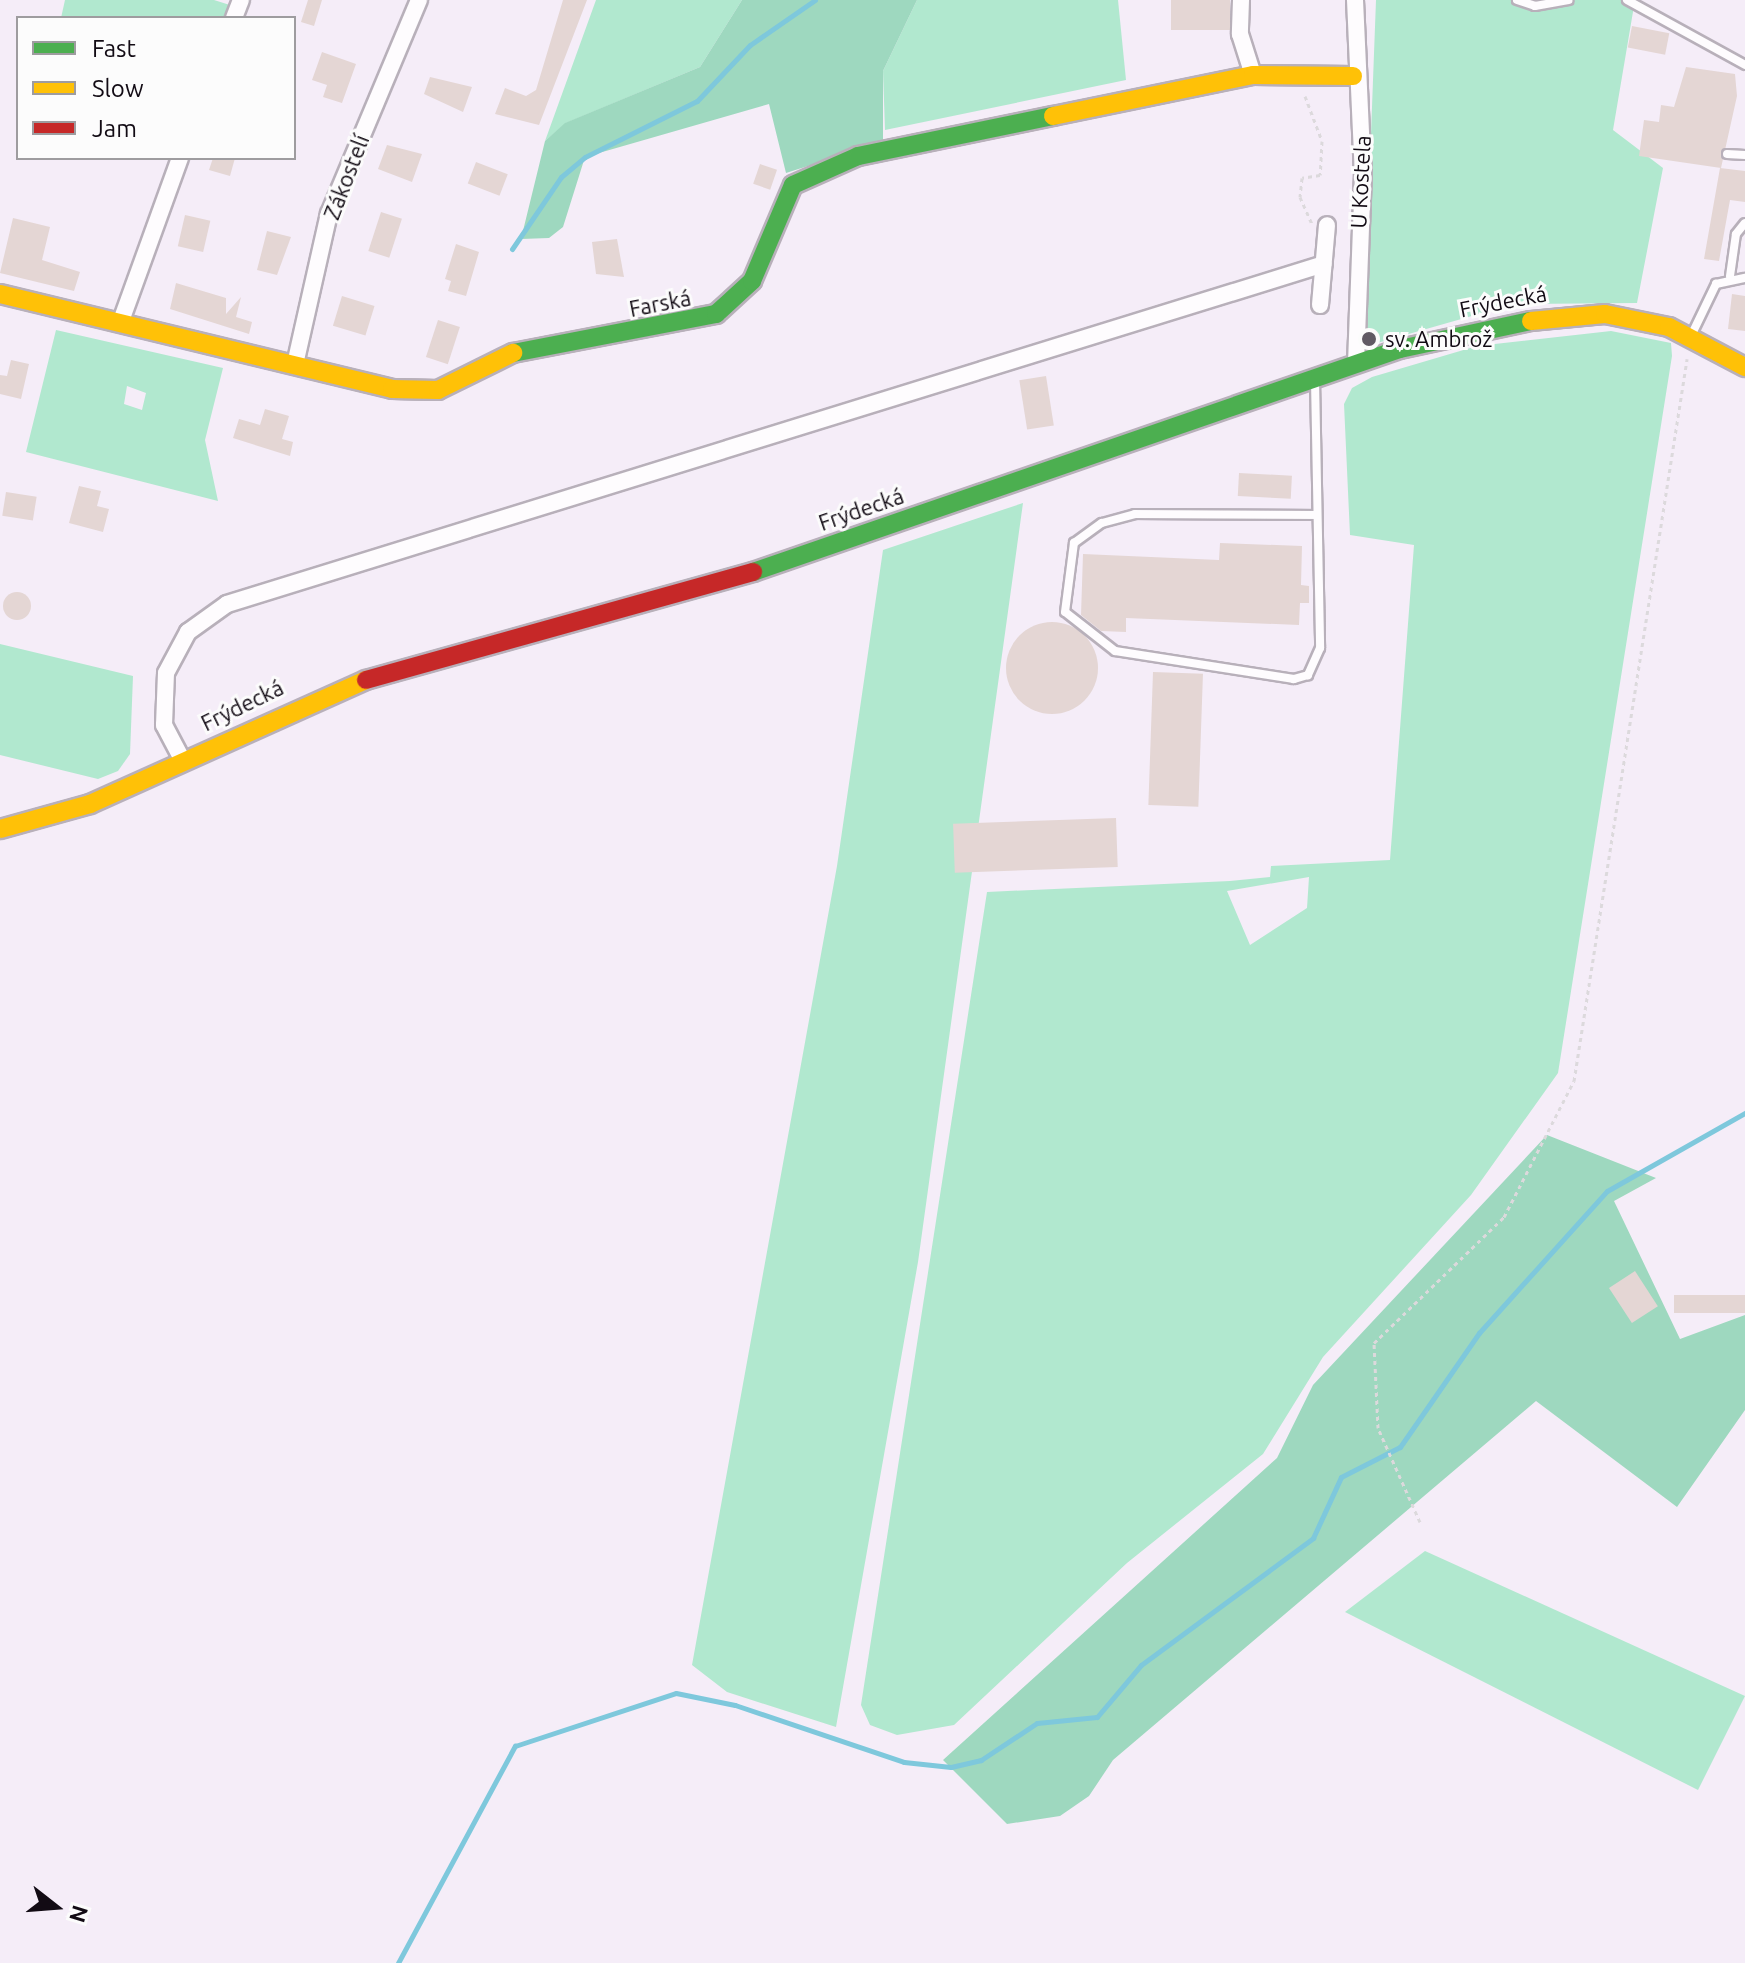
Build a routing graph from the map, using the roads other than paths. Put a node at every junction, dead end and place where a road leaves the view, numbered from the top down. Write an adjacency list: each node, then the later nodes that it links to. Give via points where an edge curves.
1 (419, 0): 22 (street, Zákostelí, via 329,214)
2 (1241, 0): 8 (street, via 1240,34)
3 (1355, 0): 9 (street, U Kostela)
4 (1517, 0): 5 (lane, via 1535,6)
5 (1568, 0)
6 (1627, 0): 7 (lane)
7 (1745, 65)
8 (1253, 75): 9 (street, Farská); 22 (street, Farská, via 900,147 809,174 784,197 745,291 703,320 528,346 471,379 423,392)
9 (1353, 76): 23 (street, U Kostela, via 1363,133)
10 (1727, 154): 11 (lane)
11 (1745, 155)
12 (179, 160): 20 (street)
13 (1745, 223): 16 (lane, via 1736,234)
14 (1327, 225): 15 (street)
15 (1324, 264): 19 (street); 27 (street, via 227,604 188,632 166,673 164,725)
16 (1730, 276): 17 (lane); 21 (lane, via 1709,292)
17 (1745, 278)
18 (0, 294): 20 (street, Farská)
19 (1320, 305)
20 (121, 321): 22 (street, Farská)
21 (1691, 336): 23 (street, Frýdecká, via 1625,316 1564,314); 24 (street, Frýdecká)
22 (296, 360)
23 (1356, 364): 25 (street, Frýdecká)
24 (1745, 367)
25 (1315, 377): 26 (lane); 27 (street, Frýdecká, via 691,593 417,660 276,714)
26 (1317, 515): 26 (lane, via 1135,514 1102,523 1074,543 1065,612 1115,651 1294,679 1308,675 1320,648)
27 (183, 761): 28 (street, Frýdecká, via 51,819)
28 (0, 829)

